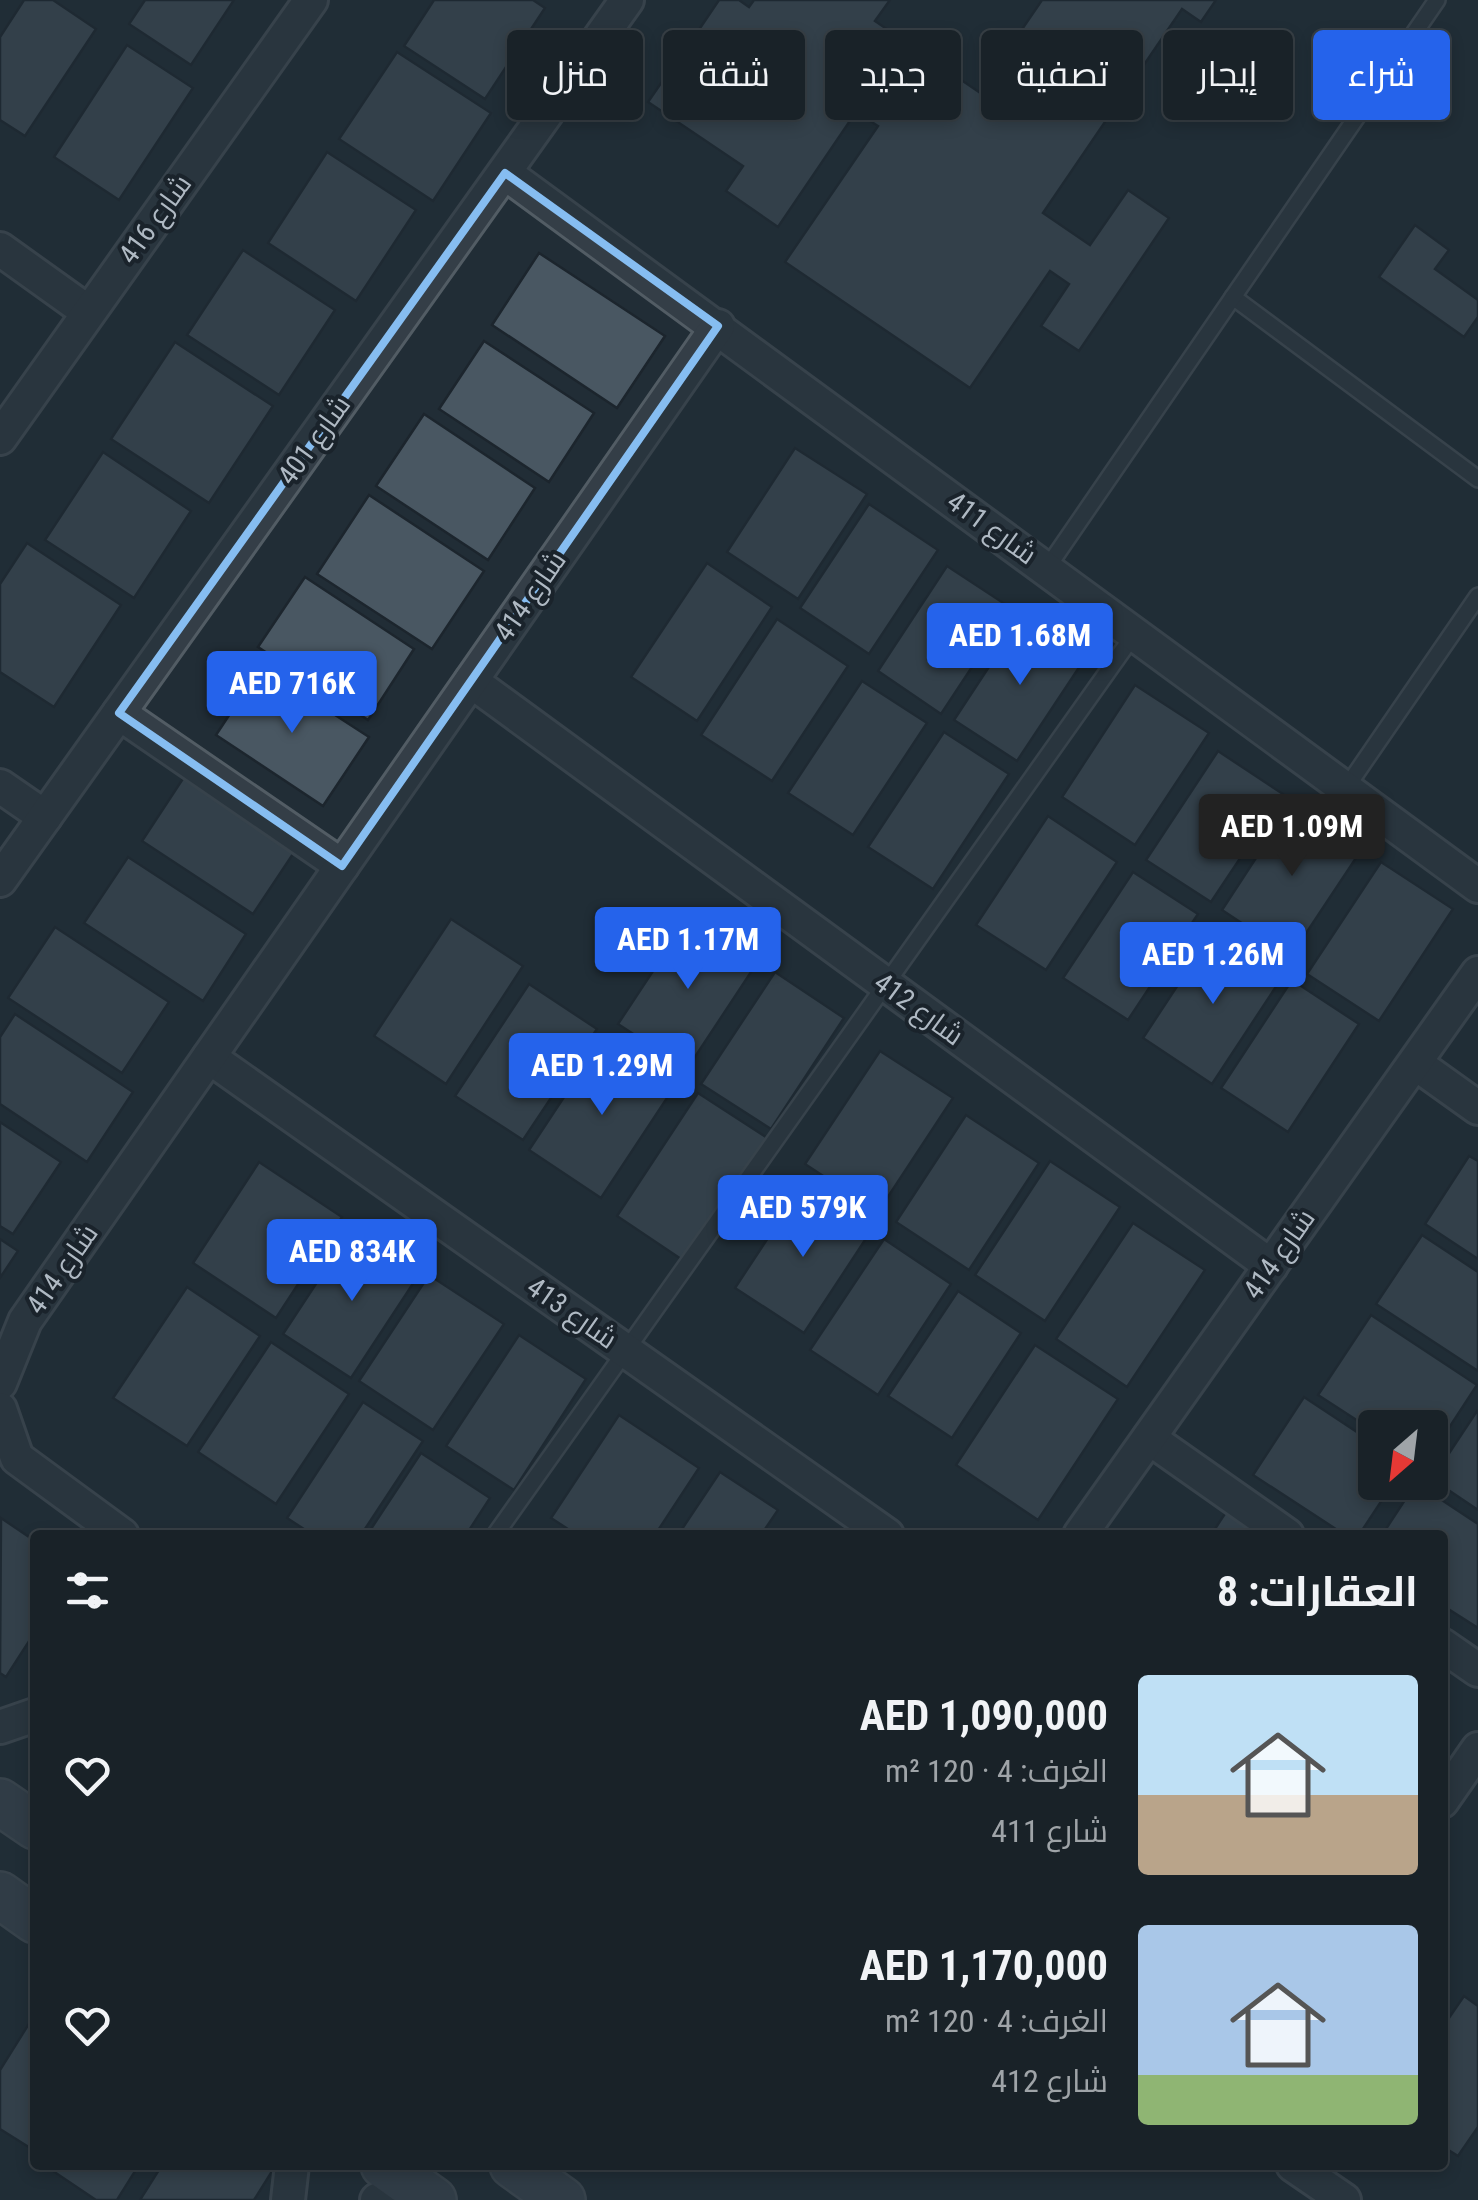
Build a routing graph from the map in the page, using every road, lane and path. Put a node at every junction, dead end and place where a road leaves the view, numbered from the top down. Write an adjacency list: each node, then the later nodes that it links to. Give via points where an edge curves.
1 (311, 0): 7 (street, شارع 416)
2 (627, 0): 4 (street, شارع 401)
3 (1437, 0): 6 (lane)
4 (505, 173): 8 (street, شارع 411); 15 (street, شارع 401)
5 (0, 249): 7 (street)
6 (1233, 297): 10 (lane); 11 (lane)
7 (88, 312): 9 (street, شارع 416)
8 (718, 326): 11 (street, شارع 411); 14 (street, شارع 414)
9 (0, 438)
10 (1478, 479)
11 (1047, 568): 13 (street, شارع 411)
12 (1478, 596): 17 (lane)
13 (1135, 632): 17 (street, شارع 411); 23 (lane)
14 (471, 681): 19 (street, شارع 414); 23 (street, شارع 412)
15 (119, 712): 18 (street, شارع 401); 19 (street)
16 (0, 786): 18 (street)
17 (1346, 788): 21 (street, شارع 411)
18 (45, 817): 20 (street, شارع 401)
19 (342, 866): 24 (street, شارع 414)
20 (0, 880)
21 (1478, 886)
22 (1478, 973): 25 (street, شارع 414)
23 (886, 984): 27 (street, شارع 412); 28 (lane)
24 (209, 1056): 28 (street, شارع 413); 29 (street, شارع 414, via 25,1321)
25 (1415, 1062): 26 (street); 27 (street, شارع 414)
26 (1478, 1108)
27 (1271, 1266): 31 (street, شارع 414)
28 (626, 1351): 33 (lane); 34 (street, شارع 413)
29 (0, 1383)
30 (0, 1409): 32 (street, via 17,1458)
31 (1149, 1438): 35 (street, شارع 414); 36 (street)
32 (115, 1530)
33 (499, 1530)
34 (880, 1530)
35 (1084, 1530)
36 (1279, 1530)
37 (1448, 1648): 38 (street)
38 (1478, 1670)
39 (30, 1718): 40 (street)
40 (0, 1727)
41 (1476, 1756): 42 (street)
42 (1448, 1792)
43 (0, 1802): 44 (street)
44 (30, 1823)
45 (0, 1895): 46 (street)
46 (30, 1916)
47 (291, 2170): 52 (street)
48 (391, 2170): 51 (street)
49 (521, 2170): 54 (street)
50 (1300, 2170): 55 (street)
51 (430, 2197): 53 (street)
52 (288, 2200)
53 (377, 2200)
54 (562, 2200)
55 (1344, 2200)

